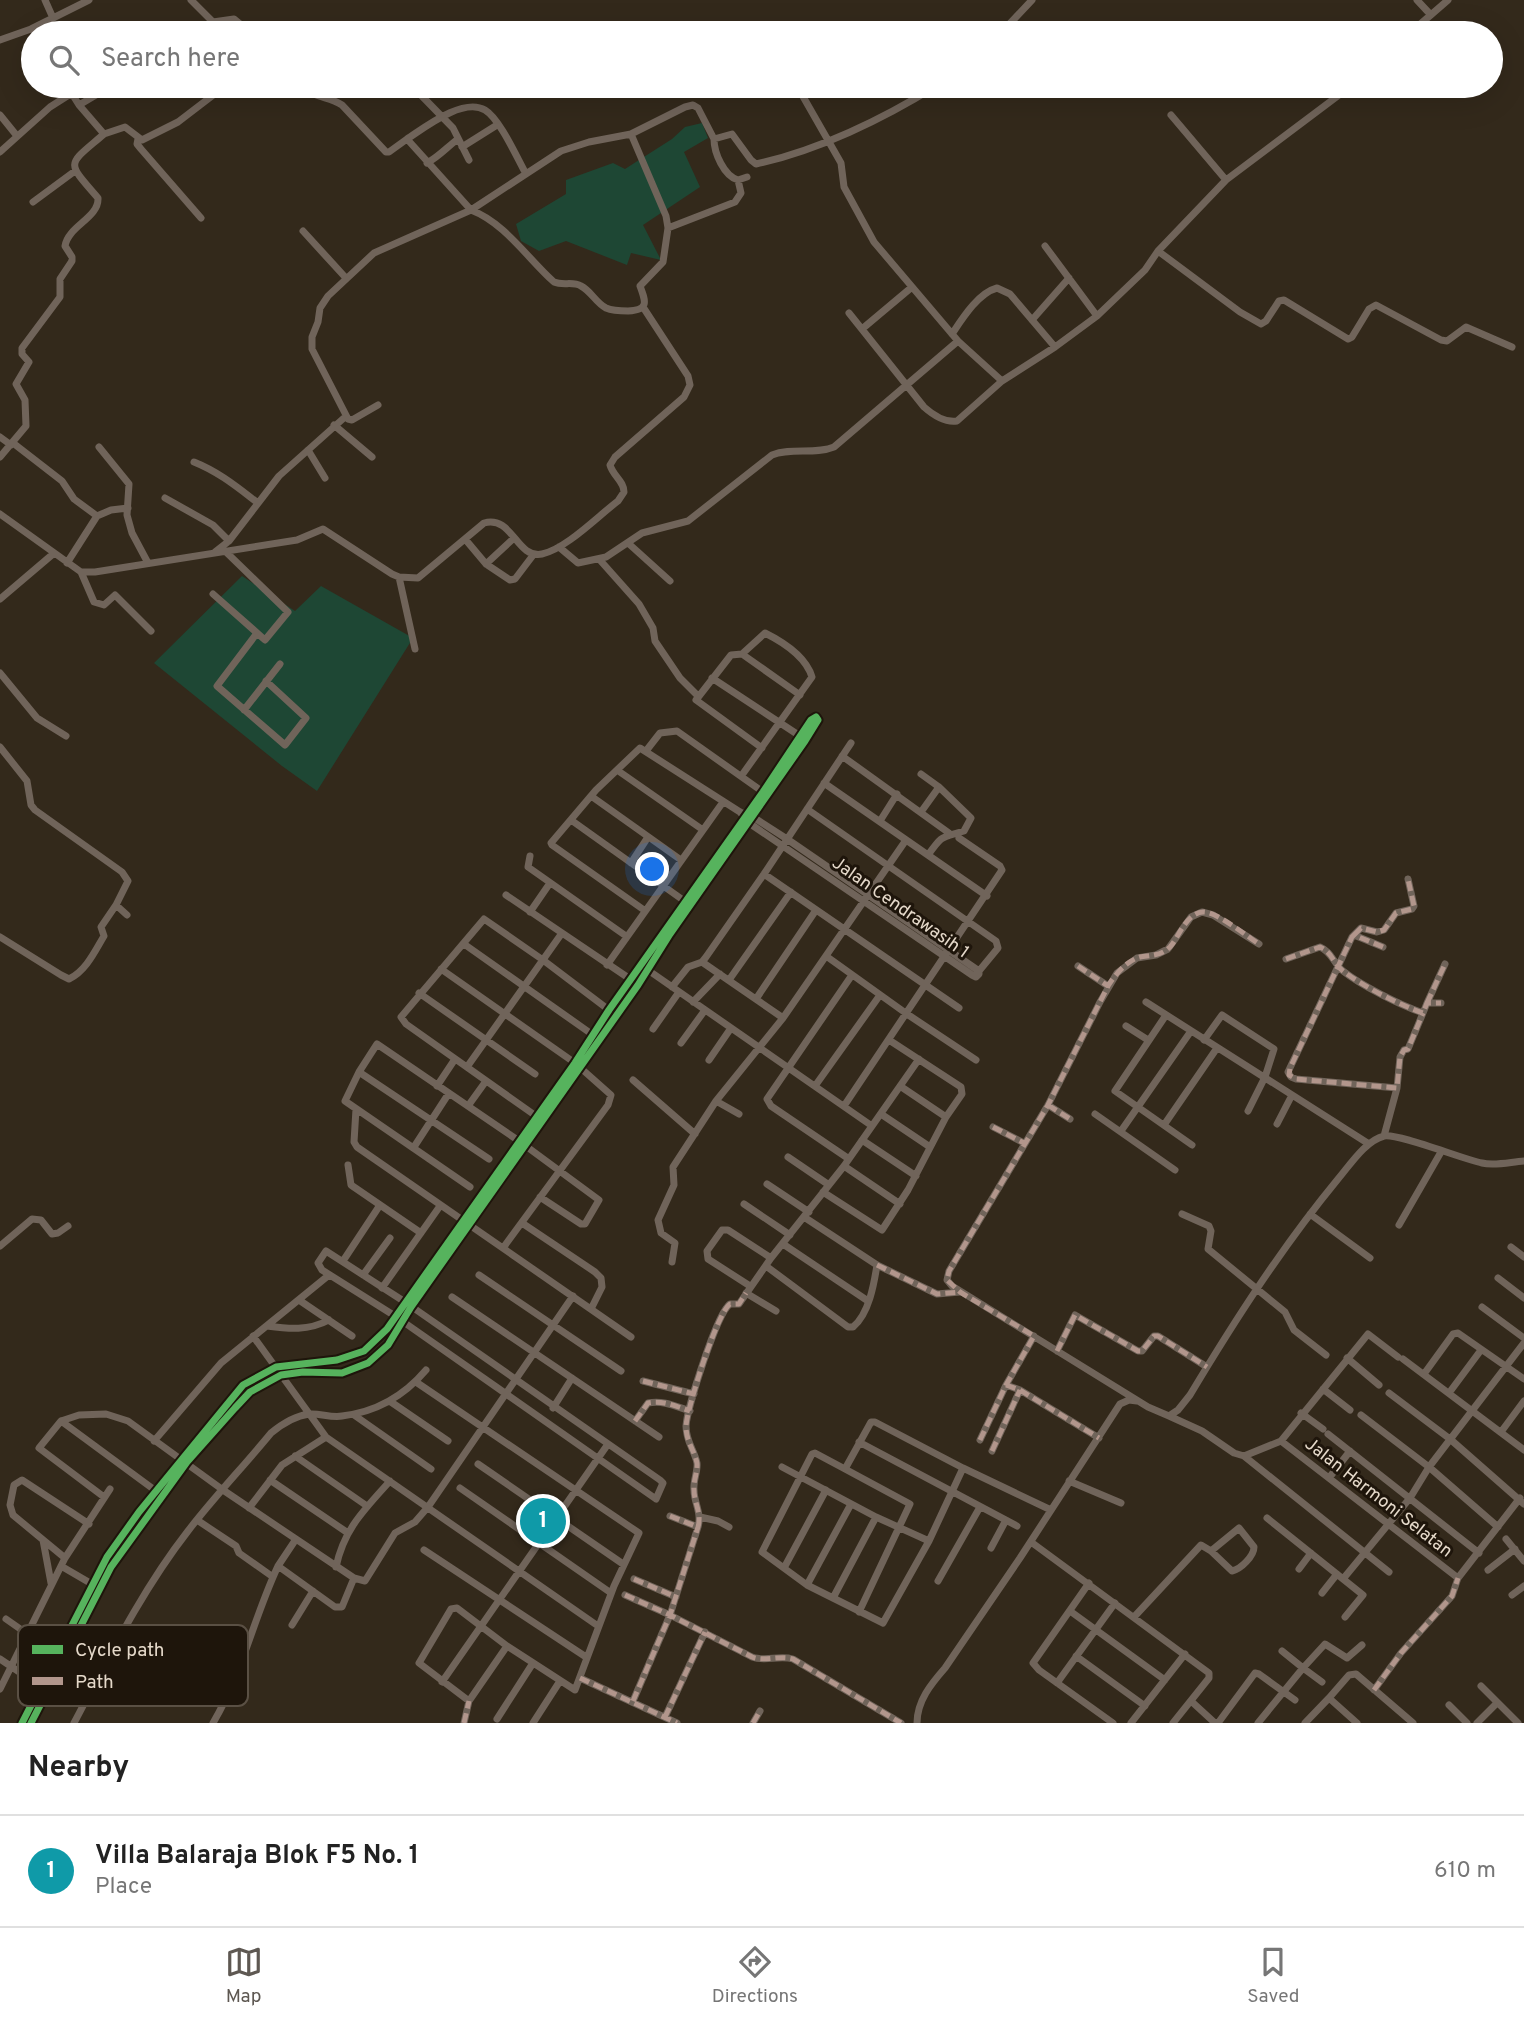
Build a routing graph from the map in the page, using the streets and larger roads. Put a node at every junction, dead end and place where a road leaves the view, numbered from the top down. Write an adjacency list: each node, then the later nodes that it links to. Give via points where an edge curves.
1 (46, 0): 8 (street)
2 (89, 0): 8 (street)
3 (191, 0): 10 (street)
4 (1032, 0): 11 (street)
5 (1417, 0): 7 (street)
6 (1448, 0): 7 (street)
7 (1430, 14): 12 (street)
8 (53, 18): 9 (street)
9 (48, 21)
10 (212, 21)
11 (1012, 21)
12 (1423, 21)
13 (21, 34): 14 (street)
14 (0, 40)
15 (60, 98): 31 (street)
16 (74, 98): 24 (street)
17 (91, 98): 24 (street)
18 (209, 98): 32 (street, via 178,122)
19 (323, 98): 33 (street, via 342,105 386,152)
20 (423, 98): 27 (street)
21 (804, 98): 36 (street)
22 (917, 98): 36 (street)
23 (1335, 98): 45 (street)
24 (79, 105): 29 (street)
25 (0, 115): 31 (street)
26 (1171, 115): 45 (street)
27 (440, 116): 28 (street, via 478,107); 33 (street); 34 (street)
28 (497, 125): 37 (street); 42 (street)
29 (104, 134): 32 (street, via 124,127); 41 (street, via 76,159)
30 (631, 134): 35 (street, via 693,105); 42 (street, via 561,151); 49 (street)
31 (17, 136): 38 (street)
32 (138, 139): 48 (street, via 137,144)
33 (407, 139): 40 (street)
34 (458, 139): 37 (street); 40 (street)
35 (714, 139): 36 (street, via 732,134 756,164); 44 (street, via 718,156)
36 (830, 140): 55 (street, via 842,166 844,187 874,242)
37 (461, 147): 39 (street)
38 (0, 152)
39 (469, 160)
40 (427, 163): 47 (street)
41 (75, 171): 46 (street); 71 (street, via 98,203 66,239 72,261 60,279 60,297 22,348 29,362 16,384 25,400 26,426)
42 (526, 174): 47 (street)
43 (747, 177): 44 (street)
44 (738, 180): 49 (street, via 741,193 735,202)
45 (1226, 180): 52 (street)
46 (33, 202)
47 (471, 210): 53 (street, via 374,253); 56 (street, via 511,237 554,282 584,287 614,311)
48 (201, 218)
49 (668, 228): 56 (street, via 663,262 640,286)
50 (303, 231): 53 (street)
51 (1045, 246): 54 (street)
52 (1158, 250): 58 (street, via 1145,270); 64 (street, via 1261,324 1284,300 1348,339 1376,305 1441,340 1447,341 1466,327)
53 (345, 277): 68 (street, via 320,308 312,337 312,349)
54 (1069, 278): 58 (street); 59 (street)
55 (912, 287): 60 (street); 61 (street)
56 (643, 307): 87 (street, via 690,385 684,397 610,465 624,486 618,501)
57 (849, 313): 60 (street)
58 (1097, 316): 63 (street)
59 (1032, 320): 61 (street, via 1010,294 997,288 985,294); 63 (street)
60 (862, 329): 66 (street)
61 (952, 334): 62 (street)
62 (958, 341): 65 (street); 66 (street)
63 (1055, 347): 65 (street)
64 (1512, 347)
65 (1002, 381): 66 (street, via 952,422 927,410)
66 (905, 385): 86 (street, via 834,447 772,455 688,521 642,533)
67 (378, 405): 68 (street, via 352,420)
68 (345, 417): 69 (street)
69 (334, 425): 73 (street); 75 (street)
70 (0, 437): 71 (street)
71 (12, 444): 74 (street); 82 (street, via 62,481 74,499)
72 (99, 447): 80 (street, via 130,484)
73 (308, 450): 77 (street); 79 (street)
74 (0, 457)
75 (372, 457)
76 (194, 462): 79 (street, via 211,468)
77 (325, 478)
78 (165, 498): 85 (street)
79 (258, 503): 85 (street)
80 (128, 508): 82 (street); 94 (street, via 132,533)
81 (0, 514): 90 (street)
82 (97, 516): 93 (street)
83 (514, 538): 84 (street, via 492,521); 91 (street); 95 (street)
84 (465, 539): 95 (street); 97 (street, via 418,578)
85 (229, 541): 89 (street)
86 (628, 543): 92 (street); 98 (street)
87 (559, 547): 91 (street); 92 (street, via 578,563)
88 (225, 551): 89 (street); 97 (street, via 297,540 323,529); 102 (street, via 288,612 265,640)
89 (214, 553): 94 (street)
90 (53, 554): 93 (street); 100 (street)
91 (534, 554): 95 (street, via 515,579)
92 (599, 559): 110 (street, via 639,604 655,641)
93 (66, 563): 96 (street)
94 (148, 563): 96 (street)
95 (486, 564)
96 (81, 572): 101 (street, via 94,602 104,605 115,595)
97 (399, 577): 103 (street)
98 (670, 581)
99 (213, 594): 102 (street)
100 (0, 599)
101 (151, 631)
102 (257, 633): 111 (street, via 217,686)
103 (415, 649)
104 (742, 654): 107 (street, via 731,655); 109 (street); 109 (street, via 765,633 797,654 812,677)
105 (280, 664): 108 (street)
106 (1, 676): 113 (street, via 37,718)
107 (712, 678): 110 (street); 112 (street)
108 (266, 681): 111 (street); 111 (street, via 306,718 285,745)
109 (800, 695): 112 (street)
110 (698, 696): 117 (street, via 696,702)
111 (244, 710)
112 (780, 722): 114 (street); 117 (street)
113 (66, 736)
114 (800, 736): 125 (street); 131 (street, via 816,717 811,731)
115 (851, 743): 119 (street)
116 (0, 747): 154 (street, via 27,781 35,810 126,877)
117 (762, 748): 122 (street)
118 (646, 751): 120 (street, via 638,748); 122 (street, via 660,733 677,731); 128 (street, Jalan Cendrawasih 1)
119 (842, 756): 123 (street); 126 (street)
120 (617, 770): 127 (street); 134 (street)
121 (921, 774): 124 (street)
122 (742, 775): 125 (street)
123 (824, 783): 129 (street); 133 (street)
124 (939, 787): 130 (street); 135 (street, via 971,818 964,831)
125 (763, 792): 131 (street)
126 (897, 794): 130 (street); 133 (street)
127 (591, 796): 132 (street); 136 (street)
128 (723, 802): 131 (street, Jalan Cendrawasih 1); 134 (street)
129 (807, 809): 139 (street); 144 (street)
130 (921, 812): 135 (street)
131 (746, 817): 139 (street, Jalan Cendrawasih 1); 153 (street)
132 (571, 820): 143 (street); 155 (street, via 551,845)
133 (880, 821): 138 (street)
134 (703, 830): 142 (street)
135 (949, 833): 140 (street)
136 (648, 836): 142 (street); 143 (street)
137 (959, 838): 151 (street, via 1002,870)
138 (906, 840): 140 (street); 144 (street)
139 (785, 842): 145 (street); 152 (street, Jalan Cendrawasih 1)
140 (928, 855): 151 (street)
141 (530, 856): 147 (street, via 528,867)
142 (681, 860): 148 (street)
143 (631, 863): 148 (street)
144 (888, 866): 152 (street); 159 (street)
145 (764, 874): 149 (street); 172 (street)
146 (1408, 879): 162 (street, via 1412,909 1396,913 1384,930 1362,928)
147 (550, 883): 157 (street); 163 (street)
148 (663, 885): 153 (street); 155 (street)
149 (791, 892): 156 (street); 181 (street)
150 (506, 895): 157 (street)
151 (987, 896): 159 (street)
152 (866, 898): 160 (street); 168 (street, Jalan Cendrawasih 1)
153 (688, 904): 176 (street)
154 (116, 905): 158 (street); 164 (street, via 101,927 101,941 81,972 69,979)
155 (645, 910): 163 (street)
156 (816, 910): 160 (street); 189 (street)
157 (530, 912): 161 (street)
158 (127, 915)
159 (969, 923): 168 (street); 168 (street, Jalan Cendrawasih 1, via 998,948 979,971)
160 (844, 930): 169 (street); 183 (street)
161 (562, 933): 171 (street); 174 (street)
162 (1353, 935): 167 (street); 177 (street)
163 (626, 936): 174 (street)
164 (0, 937)
165 (464, 944): 171 (street, via 484,919); 178 (street); 185 (street)
166 (1259, 944): 184 (street, via 1202,912 1191,917 1168,949 1137,958)
167 (1383, 947)
168 (948, 954): 183 (street)
169 (826, 956): 180 (street); 201 (street)
170 (1286, 959): 177 (street, via 1320,947)
171 (543, 960): 185 (street); 195 (street)
172 (702, 962): 179 (street); 186 (street, via 688,967)
173 (1445, 964): 192 (street)
174 (607, 965): 182 (street)
175 (1078, 966): 184 (street)
176 (645, 967): 182 (street); 186 (street)
177 (1338, 967): 197 (street); 229 (street, via 1289,1074 1296,1079)
178 (441, 969): 187 (street); 198 (street)
179 (720, 974): 181 (street); 190 (street)
180 (852, 975): 188 (street); 220 (street)
181 (729, 980): 189 (street)
182 (635, 983): 195 (street); 218 (street)
183 (926, 985): 194 (street); 199 (street)
184 (1108, 986): 233 (street)
185 (525, 987): 198 (street); 206 (street)
186 (675, 989): 190 (street); 204 (street)
187 (419, 993): 210 (street); 214 (street, via 401,1020)
188 (880, 995): 199 (street); 227 (street)
189 (756, 999): 201 (street)
190 (693, 1002): 196 (street)
191 (1146, 1002): 200 (street)
192 (1427, 1003): 193 (street); 197 (street)
193 (1441, 1003)
194 (959, 1008)
195 (609, 1010): 206 (street)
196 (705, 1010): 203 (street); 211 (street)
197 (1423, 1013): 229 (street, via 1409,1049 1400,1057)
198 (506, 1014): 210 (street); 218 (street)
199 (907, 1014): 207 (street); 217 (street)
200 (1166, 1015): 205 (street); 208 (street)
201 (783, 1018): 212 (street)
202 (1126, 1026): 208 (street)
203 (731, 1028): 212 (street); 216 (street)
204 (653, 1029)
205 (1191, 1031): 209 (street); 237 (street)
206 (593, 1035): 218 (street)
207 (889, 1040): 215 (street); 235 (street)
208 (1148, 1040): 237 (street, via 1115,1090)
209 (1204, 1040): 213 (street); 223 (street, via 1223,1016 1274,1049)
210 (486, 1041): 219 (street); 222 (street)
211 (681, 1043)
212 (759, 1048): 220 (street); 232 (street)
213 (1217, 1048): 223 (street); 247 (street)
214 (455, 1059): 219 (street); 226 (street)
215 (919, 1059): 228 (street); 243 (street, via 963,1091)
216 (709, 1060)
217 (976, 1060)
218 (578, 1065): 242 (street); 254 (street); 267 (street, via 609,1091 611,1099)
219 (467, 1067): 225 (street)
220 (788, 1067): 227 (street); 264 (street, via 768,1103)
221 (359, 1072): 226 (street, via 378,1044); 236 (street, via 345,1099); 245 (street)
222 (535, 1074)
223 (1265, 1077): 231 (street); 238 (street)
224 (634, 1080): 251 (street)
225 (486, 1081): 234 (street); 242 (street)
226 (437, 1086): 230 (street)
227 (816, 1086): 235 (street)
228 (900, 1086): 240 (street); 243 (street)
229 (1397, 1088): 252 (street)
230 (449, 1093): 234 (street); 245 (street)
231 (1292, 1095): 246 (street); 256 (street)
232 (716, 1101): 239 (street); 251 (street)
233 (1048, 1105): 244 (street); 255 (street)
234 (468, 1106): 254 (street)
235 (844, 1106): 248 (street)
236 (356, 1109): 258 (street); 277 (street, via 357,1147)
237 (1138, 1109): 247 (street); 250 (street)
238 (1248, 1111)
239 (739, 1114)
240 (881, 1114): 248 (street); 259 (street)
241 (1095, 1114): 250 (street)
242 (536, 1116): 254 (street)
243 (946, 1117): 259 (street)
244 (1070, 1119)
245 (430, 1120): 258 (street); 262 (street)
246 (1277, 1124)
247 (1164, 1125): 257 (street)
248 (872, 1126): 253 (street)
249 (993, 1126): 255 (street)
250 (1121, 1131): 266 (street)
251 (695, 1134): 296 (street, via 673,1167 674,1185 658,1220 661,1233 675,1243)
252 (1384, 1136): 256 (street); 260 (street)
253 (862, 1140): 264 (street); 268 (street)
254 (522, 1142): 267 (street); 281 (street)
255 (1024, 1143): 306 (street, via 949,1271 947,1280)
256 (1369, 1144): 279 (street)
257 (1192, 1145)
258 (414, 1147): 271 (street)
259 (930, 1147): 268 (street)
260 (1441, 1152): 263 (street, via 1486,1164); 283 (street)
261 (788, 1157): 270 (street)
262 (489, 1159)
263 (1524, 1161)
264 (847, 1162): 270 (street); 275 (street)
265 (348, 1165): 276 (street, via 351,1185)
266 (1175, 1170)
267 (558, 1171): 273 (street); 273 (street, via 599,1200 585,1224)
268 (916, 1176): 275 (street)
269 (766, 1184): 280 (street)
270 (829, 1185): 272 (street)
271 (470, 1187)
272 (823, 1192): 275 (street, via 882,1230); 280 (street)
273 (540, 1197): 282 (street)
274 (744, 1204): 286 (street)
275 (900, 1204)
276 (380, 1205): 285 (street); 295 (street)
277 (440, 1206): 281 (street); 285 (street)
278 (1182, 1214): 304 (street, via 1209,1226 1208,1249)
279 (1310, 1214): 293 (street); 304 (street)
280 (806, 1215): 286 (street); 297 (street)
281 (466, 1223): 291 (street); 312 (street)
282 (522, 1223): 291 (street); 314 (street, via 601,1278 602,1287)
283 (1399, 1225)
284 (68, 1226): 289 (street, via 52,1234 41,1220 32,1219)
285 (421, 1233): 303 (street)
286 (790, 1235): 288 (street)
287 (390, 1238): 300 (street)
288 (783, 1244): 292 (street); 311 (street)
289 (0, 1246)
290 (1510, 1247): 294 (street)
291 (503, 1248): 307 (street)
292 (771, 1258): 298 (street); 305 (street, via 722,1230 707,1251 708,1259)
293 (1370, 1258)
294 (1524, 1258)
295 (343, 1261): 299 (street, via 326,1251 318,1267); 300 (street)
296 (672, 1262)
297 (877, 1265): 306 (street, via 937,1294); 311 (street)
298 (766, 1266): 305 (street); 311 (street, via 848,1327 857,1325)
299 (329, 1275): 310 (street); 316 (street)
300 (363, 1275): 303 (street)
301 (479, 1275): 318 (street)
302 (1498, 1278): 309 (street)
303 (382, 1288): 312 (street)
304 (1256, 1288): 329 (street, via 1284,1312 1294,1330); 333 (street)
305 (748, 1289): 315 (street); 349 (street, via 739,1304 730,1304 722,1312)
306 (960, 1292): 322 (street)
307 (573, 1296): 314 (street); 318 (street)
308 (452, 1297): 328 (street)
309 (1524, 1298)
310 (299, 1300): 317 (street); 319 (street)
311 (868, 1301)
312 (408, 1305): 316 (street); 340 (street)
313 (1482, 1307): 324 (street)
314 (591, 1309): 323 (street)
315 (776, 1311)
316 (398, 1319): 332 (street, via 364,1351 337,1360); 337 (street, via 388,1345 368,1363 342,1373); 350 (street)
317 (329, 1320): 319 (street, via 292,1330); 321 (street)
318 (554, 1324): 328 (street); 335 (street)
319 (267, 1326): 320 (street)
320 (253, 1336): 332 (street); 372 (street, via 220,1363)
321 (352, 1336)
322 (1034, 1336): 327 (street); 343 (street)
323 (631, 1337)
324 (1524, 1338)
325 (1524, 1343): 331 (street)
326 (1481, 1350): 331 (street); 336 (street, via 1453,1334); 348 (street)
327 (1057, 1351): 333 (street, via 1075,1315 1138,1351 1158,1336); 351 (street)
328 (535, 1352): 338 (street); 340 (street)
329 (1326, 1355)
330 (1347, 1358): 336 (street, via 1368,1334); 344 (street); 345 (street)
331 (1505, 1366): 339 (street); 357 (street)
332 (276, 1367): 337 (street); 383 (street, via 243,1385)
333 (1207, 1367): 362 (street, via 1184,1403)
334 (426, 1370): 342 (street)
335 (621, 1371)
336 (1424, 1374): 348 (street)
337 (281, 1376): 359 (street); 383 (street, via 250,1392)
338 (572, 1378): 354 (street); 364 (street)
339 (1524, 1379)
340 (515, 1380): 350 (street); 354 (street)
341 (643, 1381): 349 (street)
342 (416, 1382): 353 (street); 365 (street)
343 (1006, 1385): 346 (street); 371 (street)
344 (1379, 1385)
345 (1323, 1389): 356 (street); 358 (street)
346 (1020, 1390): 369 (street); 378 (street)
347 (1389, 1393): 370 (street)
348 (1449, 1393): 357 (street)
349 (694, 1394): 355 (street)
350 (505, 1395): 365 (street); 382 (street)
351 (1138, 1401): 362 (street); 369 (street, via 1120,1404)
352 (1524, 1401): 366 (street)
353 (391, 1402): 360 (street); 373 (street)
354 (553, 1408): 376 (street)
355 (690, 1410): 364 (street, via 651,1403); 415 (street, via 687,1438 697,1463 694,1492)
356 (1350, 1410)
357 (1472, 1410): 366 (street); 370 (street)
358 (1301, 1413): 374 (street); 379 (street)
359 (310, 1414): 360 (street); 367 (street); 397 (street, via 285,1422 271,1433)
360 (353, 1415): 388 (street)
361 (1361, 1415): 386 (street)
362 (1169, 1416): 381 (street)
363 (61, 1421): 372 (street, via 106,1414 128,1422); 400 (street); 402 (street, via 39,1448)
364 (635, 1421): 368 (street)
365 (484, 1426): 398 (street); 411 (street)
366 (1500, 1432): 377 (street)
367 (326, 1437): 380 (street); 393 (street)
368 (659, 1437)
369 (1099, 1438): 394 (street)
370 (1450, 1439): 386 (street); 404 (street)
371 (980, 1440)
372 (154, 1441): 383 (street)
373 (448, 1441)
374 (1281, 1441): 381 (street); 391 (street, Jalan Harmoni Selatan)
375 (859, 1442): 387 (street, via 875,1422); 389 (street); 401 (street)
376 (608, 1444): 382 (street); 382 (street, via 663,1483 656,1499)
377 (1524, 1450)
378 (992, 1451)
379 (1350, 1451): 391 (street); 403 (street)
380 (295, 1456): 392 (street); 409 (street)
381 (1244, 1456): 439 (street)
382 (598, 1459): 398 (street)
383 (185, 1461): 397 (street); 400 (street); 443 (street)
384 (478, 1464): 418 (street)
385 (782, 1466): 390 (street)
386 (1429, 1467): 403 (street); 427 (street)
387 (963, 1468): 401 (street); 413 (street)
388 (431, 1469)
389 (845, 1469): 390 (street, via 815,1453); 426 (street, via 908,1503)
390 (800, 1476): 399 (street); 449 (street, via 762,1552)
391 (1329, 1478): 422 (street, Jalan Harmoni Selatan)
392 (270, 1480): 410 (street); 428 (street)
393 (390, 1481): 409 (street); 411 (street)
394 (1069, 1481): 406 (street); 413 (street)
395 (460, 1488): 434 (street)
396 (110, 1489): 402 (street)
397 (223, 1490): 410 (street); 419 (street)
398 (576, 1490): 418 (street); 445 (street, via 639,1533)
399 (826, 1490): 407 (street); 449 (street)
400 (156, 1492): 443 (street)
401 (951, 1492): 412 (street); 432 (street)
402 (104, 1497): 421 (street)
403 (1410, 1498): 422 (street); 441 (street)
404 (1522, 1501): 427 (street)
405 (0, 1503): 408 (street)
406 (1121, 1503)
407 (851, 1504): 416 (street); 462 (street)
408 (10, 1505): 421 (street, via 14,1485 22,1480); 429 (street, via 13,1515)
409 (367, 1506): 428 (street)
410 (249, 1507): 430 (street)
411 (428, 1507): 452 (street); 456 (street, via 415,1522 395,1533 365,1581)
412 (980, 1507): 420 (street); 459 (street)
413 (1051, 1510): 433 (street)
414 (670, 1516): 424 (street)
415 (700, 1517): 424 (street); 425 (street)
416 (876, 1517): 426 (street); 471 (street)
417 (1267, 1518): 440 (street)
418 (556, 1519): 434 (street); 445 (street)
419 (197, 1520): 455 (street); 482 (street)
420 (1006, 1520): 423 (street); 435 (street)
421 (89, 1524): 442 (street)
422 (1388, 1525): 439 (street); 457 (street, Jalan Harmoni Selatan)
423 (1017, 1526)
424 (698, 1527): 470 (street)
425 (729, 1527)
426 (900, 1527): 432 (street); 475 (street)
427 (1498, 1527): 441 (street)
428 (348, 1533): 448 (street)
429 (43, 1539): 442 (street); 461 (street)
430 (296, 1539): 447 (street); 448 (street)
431 (1506, 1539): 436 (street)
432 (929, 1541): 475 (street, via 884,1622)
433 (1031, 1542): 460 (street); 538 (street, via 931,1684)
434 (539, 1543): 452 (street); 466 (street)
435 (991, 1548)
436 (1515, 1549): 444 (street); 451 (street)
437 (425, 1550): 472 (street)
438 (1211, 1551): 438 (street, via 1232,1571 1254,1547 1239,1528); 477 (street, via 1200,1546)
439 (1365, 1552): 453 (street); 454 (street)
440 (1311, 1553): 450 (street); 454 (street)
441 (1479, 1553): 457 (street)
442 (65, 1558): 446 (street)
443 (112, 1558): 463 (street)
444 (1524, 1560)
445 (623, 1564): 466 (street)
446 (61, 1566): 461 (street); 463 (street)
447 (278, 1566): 455 (street); 465 (street)
448 (336, 1567): 456 (street)
449 (784, 1568): 462 (street)
450 (1299, 1569)
451 (1488, 1570)
452 (520, 1571): 472 (street); 485 (street)
453 (1389, 1572)
454 (1340, 1576): 467 (street); 478 (street, via 1363,1595)
455 (273, 1577): 489 (street)
456 (354, 1578): 465 (street, via 342,1607)
457 (1458, 1578): 511 (street, via 1451,1596)
458 (634, 1579): 470 (street)
459 (938, 1581)
460 (1089, 1583): 473 (street); 474 (street)
461 (51, 1585): 480 (street)
462 (807, 1585): 471 (street)
463 (96, 1586): 481 (street)
464 (1524, 1586): 469 (street)
465 (313, 1591): 483 (street)
466 (611, 1593): 485 (street)
467 (1322, 1593)
468 (625, 1595): 476 (street)
469 (1512, 1595)
470 (676, 1597): 476 (street)
471 (833, 1598): 475 (street)
472 (499, 1601): 484 (street); 496 (street)
473 (1115, 1603): 477 (street); 487 (street)
474 (1070, 1611): 487 (street); 506 (street, via 1033,1663)
475 (859, 1612)
476 (670, 1615): 488 (street); 515 (street)
477 (1134, 1616): 494 (street)
478 (1345, 1617)
479 (6, 1619): 486 (street)
480 (30, 1625)
481 (76, 1625)
482 (127, 1625)
483 (292, 1625)
484 (482, 1626): 491 (street); 505 (street); 505 (street, via 457,1608 451,1609 419,1660 420,1666)
485 (598, 1626): 496 (street)
486 (18, 1627)
487 (1096, 1629): 495 (street); 503 (street)
488 (705, 1632): 526 (street); 537 (street, via 759,1660 793,1659)
489 (248, 1641)
490 (1363, 1645): 500 (street, via 1347,1658 1325,1644)
491 (507, 1646): 498 (street); 514 (street)
492 (18, 1650): 499 (street)
493 (1282, 1651): 500 (street)
494 (1185, 1654): 503 (street); 516 (street, via 1209,1675)
495 (1076, 1656): 506 (street); 523 (street)
496 (586, 1657): 502 (street)
497 (0, 1659): 499 (street)
498 (533, 1663): 504 (street); 527 (street)
499 (10, 1668): 501 (street); 509 (street)
500 (1303, 1668): 507 (street); 510 (street)
501 (18, 1673)
502 (580, 1678): 504 (street, via 575,1690); 515 (street)
503 (1165, 1680): 523 (street)
504 (560, 1681): 534 (street)
505 (442, 1682): 514 (street)
506 (1057, 1682): 539 (street)
507 (1322, 1682)
508 (1481, 1686): 517 (street)
509 (0, 1689)
510 (1283, 1690): 513 (street); 528 (street); 543 (street, via 1255,1673)
511 (1374, 1690): 512 (street, via 1352,1674); 547 (street)
512 (1329, 1698): 545 (street); 546 (street)
513 (1295, 1700)
514 (469, 1701): 533 (street)
515 (633, 1701): 526 (street)
516 (1192, 1701): 542 (street); 543 (street)
517 (1497, 1703): 549 (street); 550 (street)
518 (1450, 1705): 548 (street)
519 (33, 1706): 529 (street)
520 (38, 1706): 530 (street)
521 (83, 1706): 531 (street)
522 (221, 1706): 532 (street)
523 (1145, 1706): 525 (street)
524 (760, 1711): 536 (street)
525 (1136, 1716): 540 (street); 541 (street)
526 (665, 1717): 535 (street)
527 (497, 1718)
528 (1261, 1720): 544 (street)
529 (22, 1723)
530 (31, 1723)
531 (74, 1723)
532 (213, 1723)
533 (464, 1723)
534 (533, 1723)
535 (677, 1723)
536 (752, 1723)
537 (901, 1723)
538 (917, 1723)
539 (1113, 1723)
540 (1131, 1723)
541 (1144, 1723)
542 (1173, 1723)
543 (1216, 1723)
544 (1271, 1723)
545 (1305, 1723)
546 (1356, 1723)
547 (1413, 1723)
548 (1467, 1723)
549 (1477, 1723)
550 (1518, 1723)

